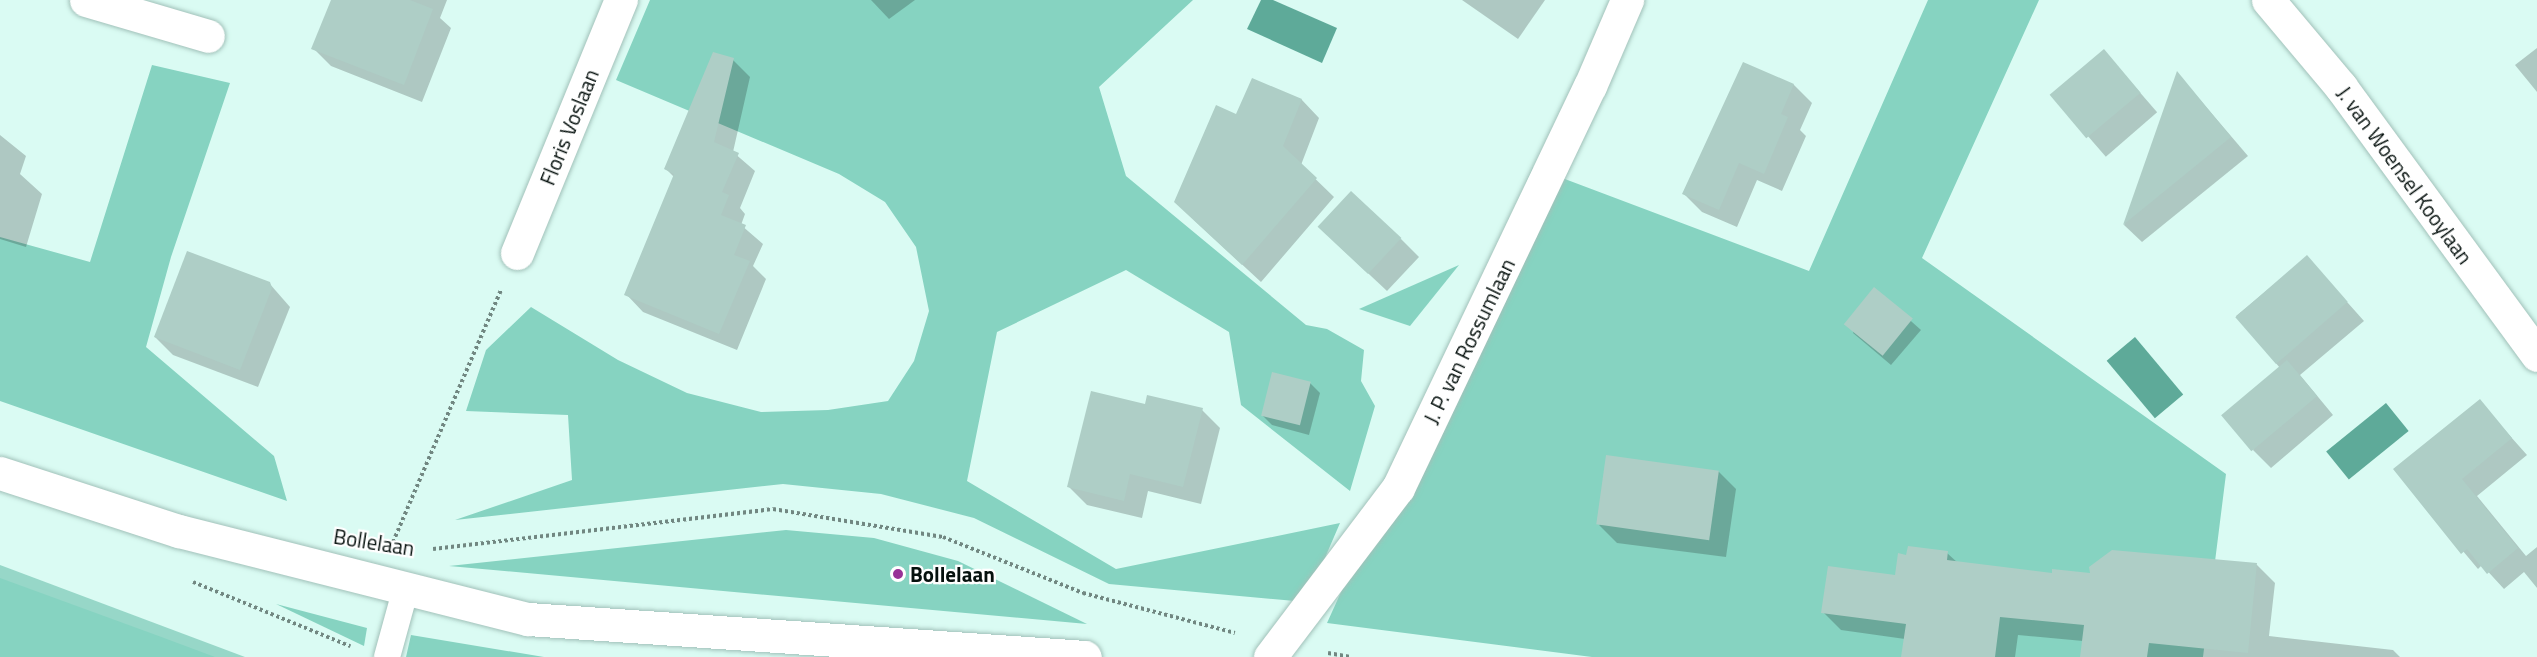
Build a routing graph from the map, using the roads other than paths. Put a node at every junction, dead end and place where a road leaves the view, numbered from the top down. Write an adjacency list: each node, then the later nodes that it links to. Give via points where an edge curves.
1 (86, 0): 5 (street)
2 (621, 0): 6 (street, Floris Voslaan)
3 (1627, 0): 10 (street, J. P. van Rossumlaan, via 1590,86 1398,488)
4 (2268, 0): 7 (street, J. van Woensel Kooylaan, via 2341,87)
5 (208, 36)
6 (517, 253)
7 (2537, 355)
8 (0, 473): 9 (street, Bollelaan, via 179,531)
9 (406, 588): 11 (lane); 12 (street, Bollelaan, via 528,619)
10 (1274, 651)
11 (387, 657)
12 (1085, 657)

